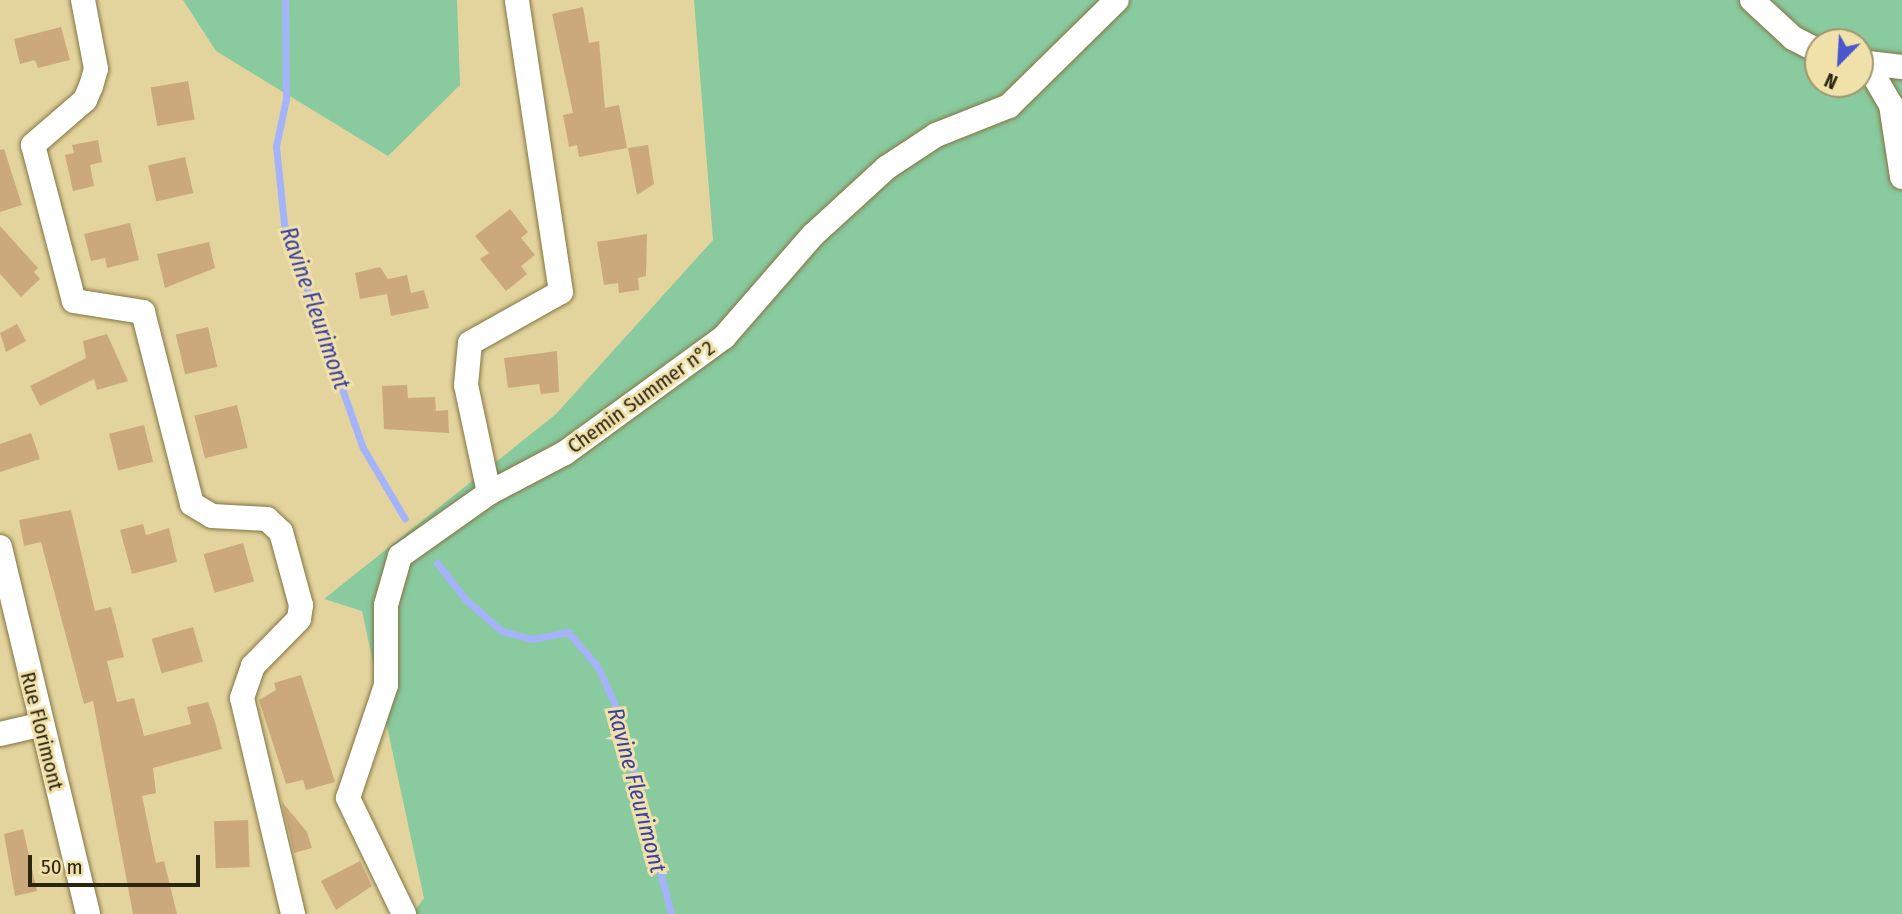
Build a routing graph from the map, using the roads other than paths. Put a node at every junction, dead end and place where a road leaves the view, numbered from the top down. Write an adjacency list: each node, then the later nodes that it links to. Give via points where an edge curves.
1 (83, 0): 15 (street, via 96,69 91,86 85,100 33,145 74,301 143,312 192,504 212,516 267,519 281,532 301,605 299,620 253,666 243,698)
2 (517, 0): 10 (street, via 561,292 470,343 466,385)
3 (1117, 0): 10 (street, Chemin Summer n°2, via 1009,106 936,135 886,168 813,235 723,337 565,453)
4 (1752, 0): 5 (street)
5 (1804, 44)
6 (1874, 64): 7 (street)
7 (1902, 67)
8 (1874, 79): 9 (street, via 1891,105)
9 (1902, 177)
10 (489, 493): 16 (street, Chemin Summer n°2, via 418,539 400,556 390,580 386,685 348,798)
11 (0, 547): 12 (street, Rue Florimont)
12 (39, 724): 13 (street); 14 (street, Rue Florimont)
13 (0, 734)
14 (88, 914)
15 (293, 914)
16 (404, 914)

